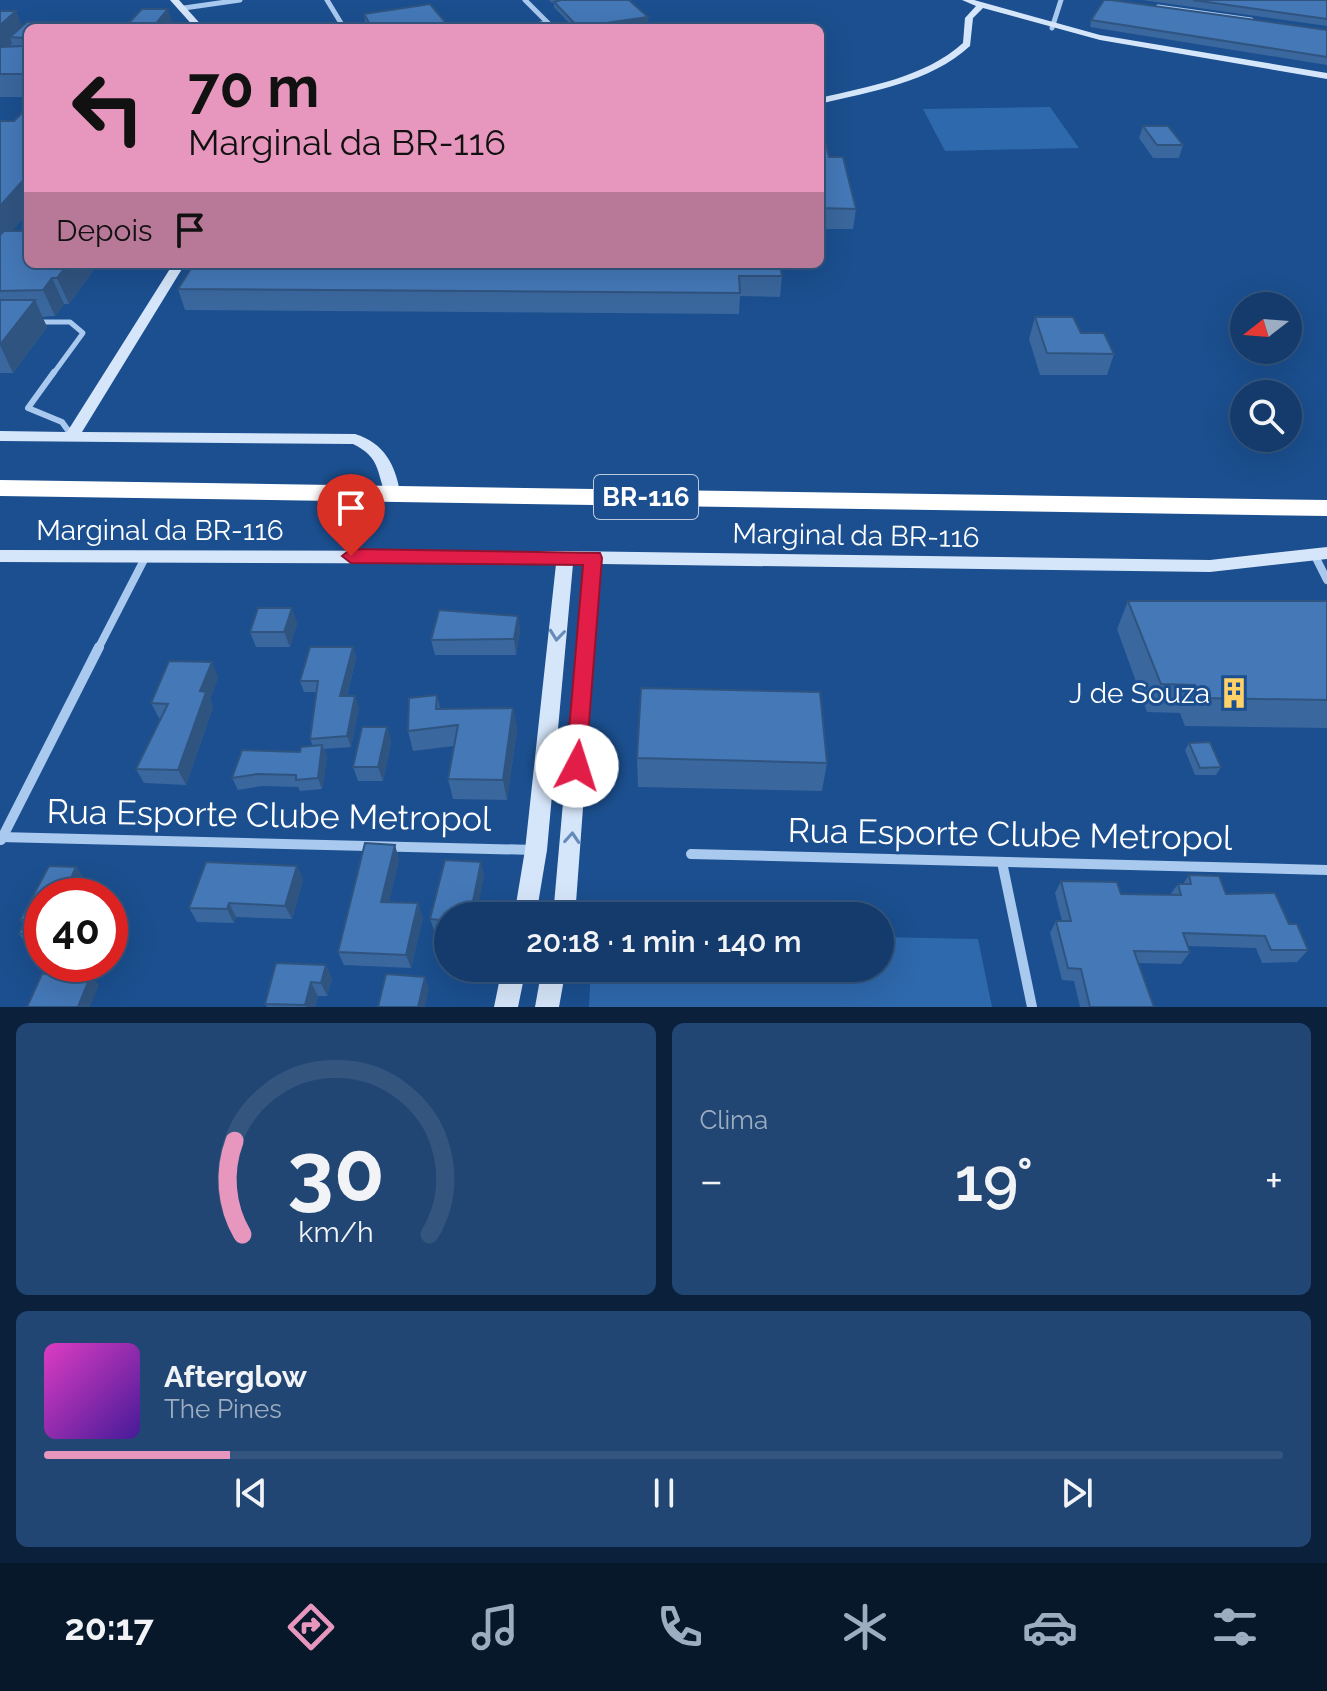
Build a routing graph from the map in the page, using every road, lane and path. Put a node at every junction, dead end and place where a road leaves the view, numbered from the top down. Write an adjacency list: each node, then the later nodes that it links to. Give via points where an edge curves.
1 (174, 0): 9 (street)
2 (240, 0): 9 (street)
3 (327, 0): 12 (street)
4 (525, 0): 13 (street)
5 (966, 0): 7 (street)
6 (1061, 0): 14 (street)
7 (981, 5): 14 (street); 16 (street, via 969,18 967,44 950,60)
8 (1155, 6): 10 (street)
9 (184, 8): 11 (street)
10 (1259, 21)
11 (197, 24)
12 (342, 24)
13 (549, 24)
14 (1052, 28): 15 (street, via 1151,50)
15 (1327, 76)
16 (824, 100)
17 (177, 268): 20 (street)
18 (28, 322): 20 (lane, via 70,322 83,333 28,408 62,422)
19 (0, 436): 20 (street)
20 (72, 436): 22 (street, via 355,439 383,457)
21 (0, 488): 22 (highway, BR-116)
22 (392, 492): 23 (highway, BR-116)
23 (1327, 508)
24 (1320, 553): 28 (street, Marginal da BR-116, via 1210,566); 29 (street)
25 (0, 556): 26 (street, Marginal da BR-116)
26 (146, 556): 27 (street, Marginal da BR-116); 30 (street)
27 (565, 557): 28 (street, Marginal da BR-116); 31 (street, one-way to 31)
28 (593, 558): 36 (street, one-way to 28)
29 (1327, 580)
30 (1, 838): 31 (street, Rua Esporte Clube Metropol)
31 (536, 850): 35 (street)
32 (691, 854): 33 (street, Rua Esporte Clube Metropol)
33 (1002, 862): 34 (street, Rua Esporte Clube Metropol); 41 (street)
34 (1327, 870)
35 (527, 902)
36 (565, 902)
37 (511, 982): 39 (street)
38 (551, 982): 40 (street)
39 (506, 1007)
40 (547, 1007)
41 (1032, 1007)

